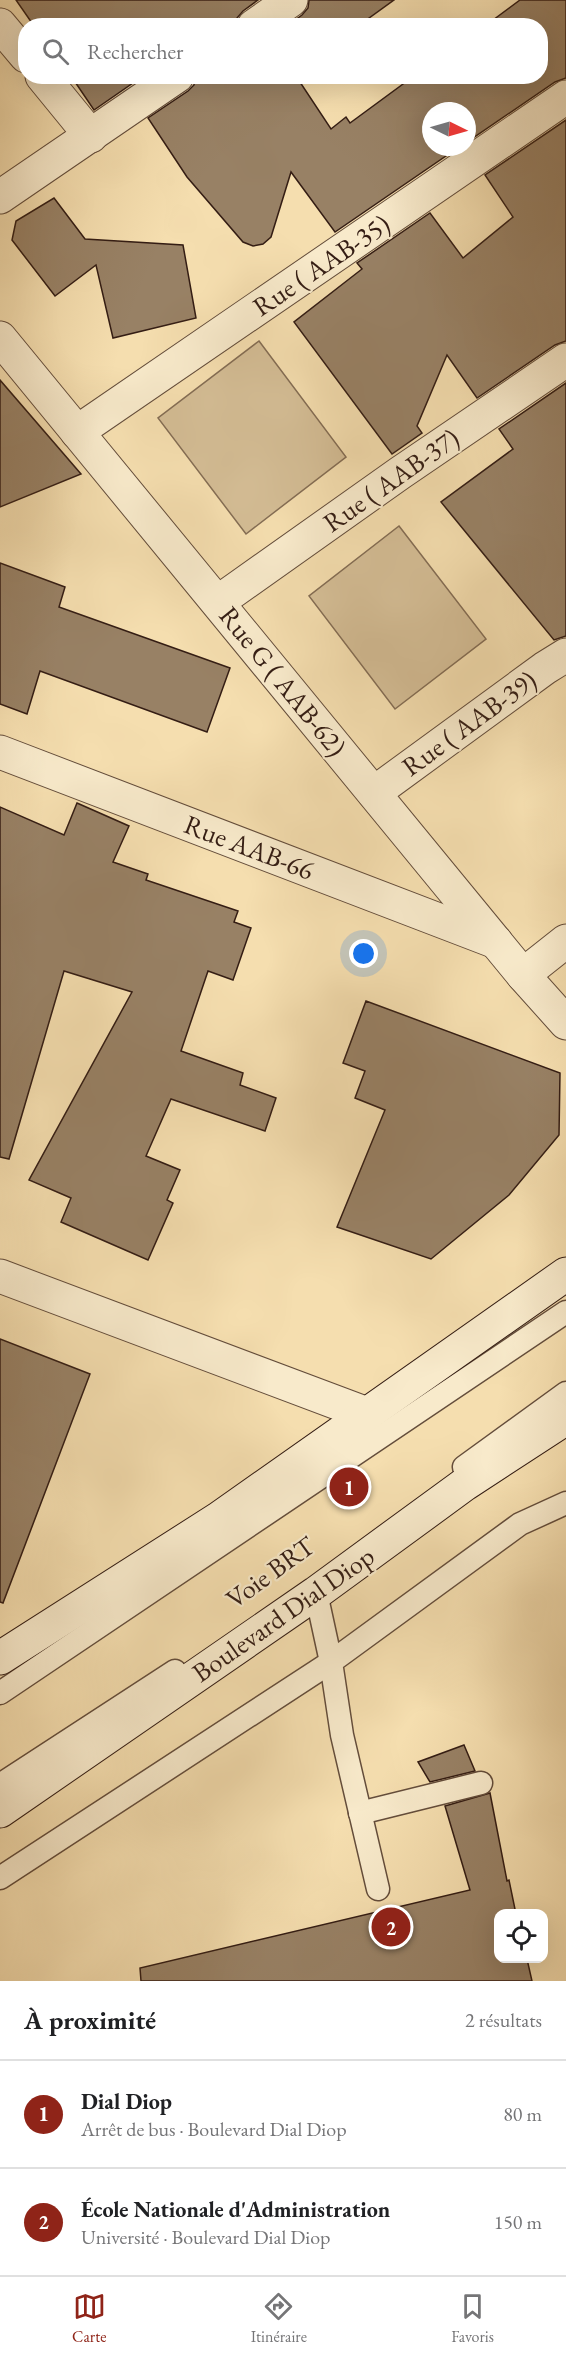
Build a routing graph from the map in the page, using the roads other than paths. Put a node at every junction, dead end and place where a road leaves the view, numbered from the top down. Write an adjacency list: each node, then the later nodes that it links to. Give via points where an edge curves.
1 (291, 0): 2 (street)
2 (265, 18)
3 (0, 26): 4 (street)
4 (18, 47)
5 (49, 84): 8 (street)
6 (166, 84): 8 (street)
7 (566, 97): 12 (street, Rue ( AAB-35))
8 (91, 136): 9 (street)
9 (0, 197)
10 (0, 338): 12 (street, Rue G ( AAB-62))
11 (566, 360): 13 (street, Rue ( AAB-37))
12 (76, 432): 13 (street, Rue G ( AAB-62))
13 (218, 602): 16 (street, Rue G ( AAB-62))
14 (566, 655): 16 (street, Rue ( AAB-39))
15 (0, 752): 18 (street, Rue AAB-66)
16 (374, 793): 18 (street, Rue G ( AAB-62))
17 (566, 941): 19 (street)
18 (498, 942): 19 (street, Rue G ( AAB-62))
19 (524, 975): 20 (street, Rue G ( AAB-62))
20 (566, 1023)
21 (566, 1274): 25 (street)
22 (0, 1276): 25 (street)
23 (566, 1312): 31 (lane, Voie BRT)
24 (566, 1393): 33 (lane, Voie BRT, via 252,1621)
25 (367, 1414): 29 (street, via 218,1519)
26 (566, 1418): 28 (street, Boulevard Dial Diop, via 465,1484)
27 (566, 1503): 30 (lane, via 520,1524)
28 (316, 1593): 30 (lane); 34 (street, Boulevard Dial Diop)
29 (0, 1658)
30 (332, 1662): 35 (lane, via 342,1736); 36 (lane)
31 (0, 1693)
32 (482, 1783): 35 (lane)
33 (0, 1785)
34 (0, 1811)
35 (360, 1813): 37 (lane)
36 (0, 1878)
37 (378, 1889)

